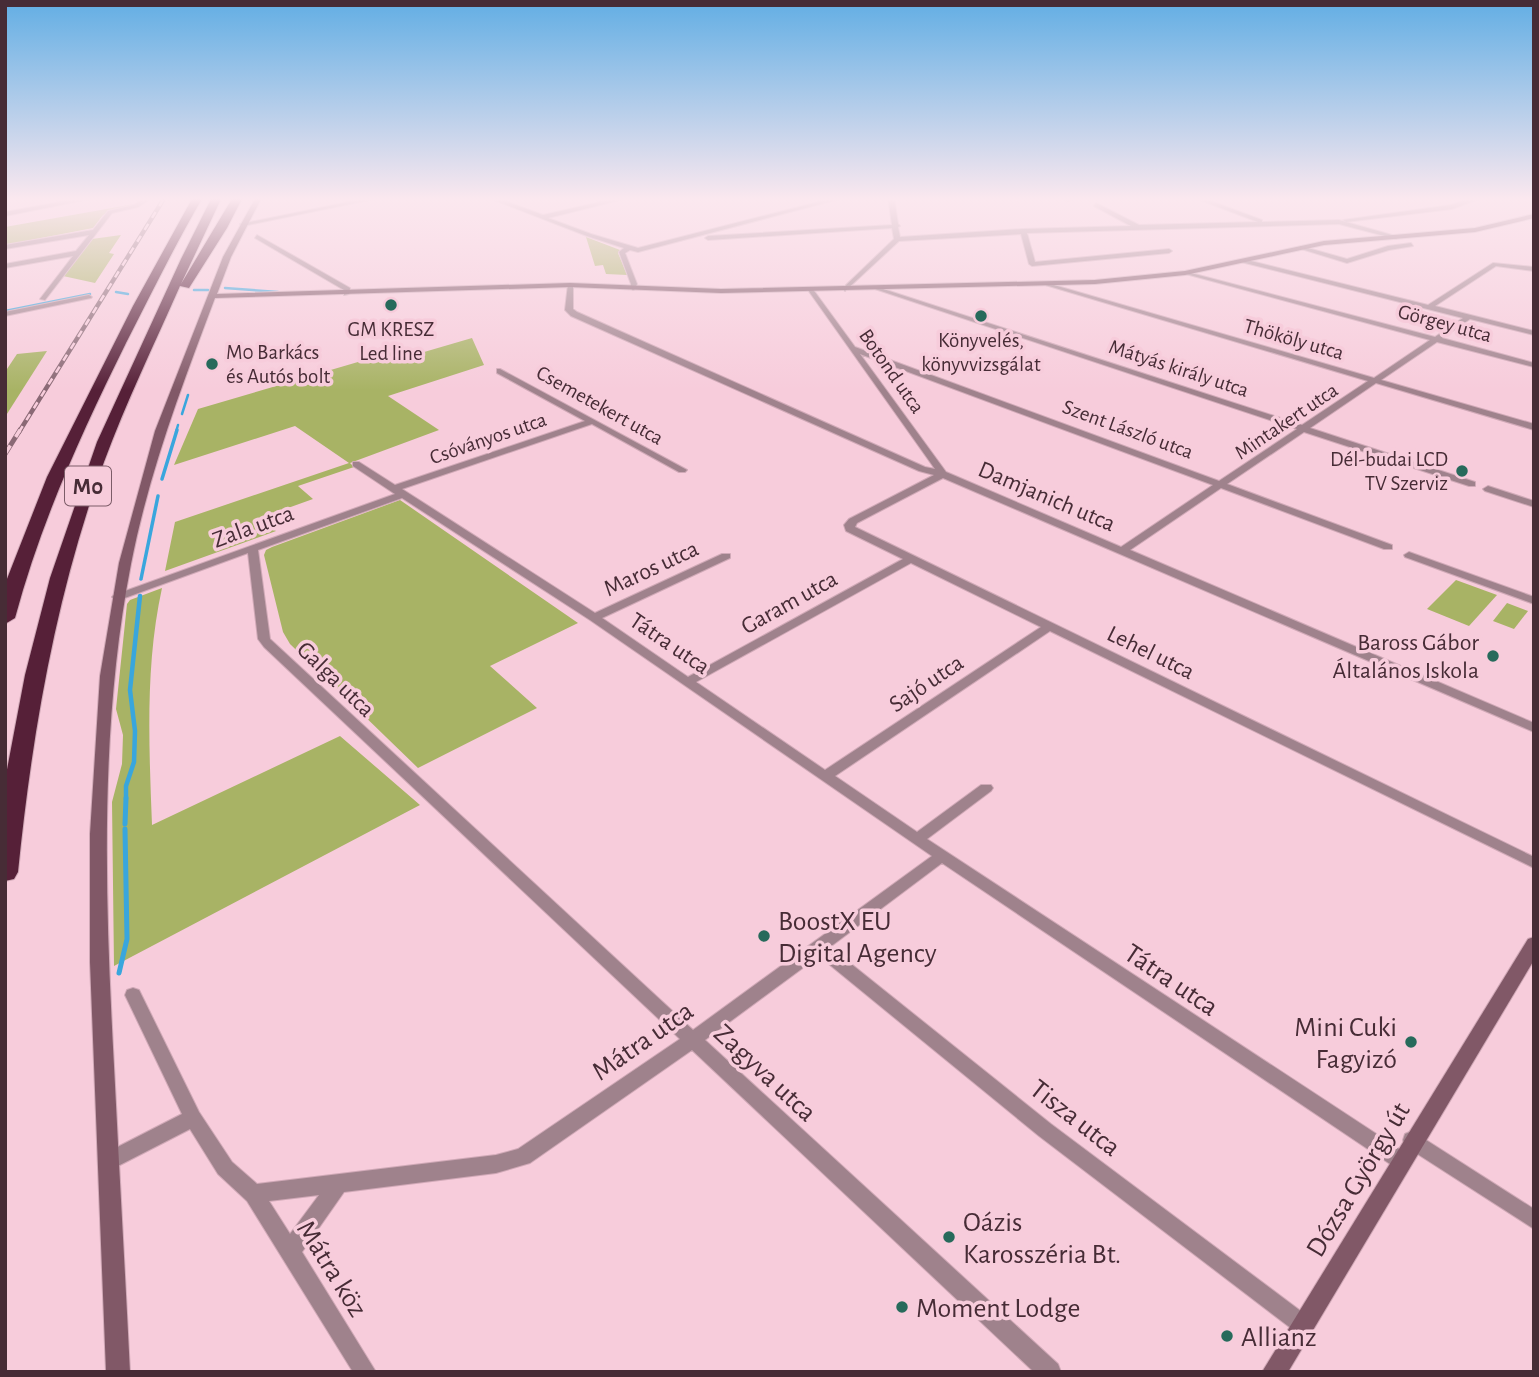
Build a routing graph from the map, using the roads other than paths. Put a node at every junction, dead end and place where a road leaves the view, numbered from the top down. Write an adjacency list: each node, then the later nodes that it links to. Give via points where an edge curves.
1 (32, 261): 14 (street)
2 (72, 261): 26 (street)
3 (164, 261): 56 (highway, M0, via 82,416 36,526)
4 (187, 261): 30 (highway, M0)
5 (201, 261): 30 (highway)
6 (225, 261): 24 (street)
7 (299, 261): 23 (street, via 348,289)
8 (625, 261): 19 (street)
9 (874, 261): 22 (street)
10 (1031, 261): 11 (street)
11 (1061, 261)
12 (1242, 261): 16 (street)
13 (1244, 261): 27 (street)
14 (5, 266)
15 (1534, 269): 27 (street, via 1494,264)
16 (1185, 273): 17 (street); 32 (street, Görgey utca)
17 (1045, 284): 20 (street); 36 (street, Thököly utca)
18 (569, 285): 19 (street); 23 (street); 42 (street, Damjanich utca, via 569,310 574,314)
19 (633, 288): 21 (street)
20 (875, 288): 22 (street); 39 (street, Mátyás király utca)
21 (810, 289): 22 (street); 33 (street, Botond utca)
22 (845, 289)
23 (346, 294): 24 (street)
24 (213, 296): 54 (street, via 160,431)
25 (89, 297): 28 (street)
26 (43, 299)
27 (1429, 307): 29 (street)
28 (5, 314)
29 (1469, 317): 31 (street); 32 (street, Mintakert utca)
30 (157, 324): 67 (highway, M0, via 89,482 59,579 24,729)
31 (1534, 333)
32 (1437, 340): 34 (street, Görgey utca); 36 (street, Mintakert utca)
33 (855, 349): 42 (street, Botond utca); 44 (street, Szent László utca)
34 (1534, 365)
35 (500, 371): 37 (street, Csemetekert utca)
36 (1375, 381): 38 (street, Thököly utca); 39 (street, Mintakert utca)
37 (593, 421): 41 (street, Csemetekert utca); 46 (street, Csóványos utca)
38 (1534, 427)
39 (1305, 429): 43 (street, Mátyás király utca); 44 (street, Mintakert utca)
40 (356, 464): 46 (street)
41 (682, 470)
42 (943, 474): 50 (street, Damjanich utca); 53 (street, Lehel utca, via 849,525)
43 (1472, 484)
44 (1223, 485): 48 (street, Szent László utca); 50 (street, Mintakert utca)
45 (1488, 489): 47 (street)
46 (398, 491): 49 (street, Zala utca); 57 (street, Tátra utca)
47 (1534, 504)
48 (1388, 547)
49 (253, 548): 54 (street, Zala utca); 63 (street, Galga utca, via 268,645)
50 (1122, 551): 60 (street, Damjanich utca)
51 (1409, 555): 55 (street)
52 (726, 556): 57 (street, Maros utca)
53 (911, 559): 58 (street, Lehel utca); 59 (street, Garam utca)
54 (118, 597): 75 (street, via 102,738 98,834)
55 (1534, 601)
56 (5, 618)
57 (594, 618): 59 (street, Tátra utca)
58 (1050, 626): 61 (street, Sajó utca); 66 (street, Lehel utca)
59 (687, 682): 61 (street, Tátra utca)
60 (1534, 729)
61 (825, 775): 64 (street, Tátra utca)
62 (986, 788): 64 (street)
63 (446, 813): 71 (street, Zagyva utca)
64 (917, 839): 65 (street, Tátra utca)
65 (942, 856): 69 (street, Mátra utca); 74 (street, Tátra utca)
66 (1534, 863)
67 (5, 872)
68 (1534, 944): 73 (street, Dózsa György út)
69 (819, 947): 71 (street, Mátra utca); 80 (street, Tisza utca, via 1045,1130)
70 (133, 995): 72 (street)
71 (691, 1041): 76 (street, Mátra utca, via 523,1157); 83 (street, Zagyva utca)
72 (193, 1118): 75 (street); 77 (street, via 225,1168)
73 (1412, 1140): 74 (street, Dózsa György út); 78 (street)
74 (1400, 1160): 80 (street, Dózsa György út)
75 (107, 1162): 81 (street)
76 (338, 1184): 77 (street, Mátra utca); 79 (street)
77 (254, 1194): 79 (street, Mátra köz)
78 (1534, 1220)
79 (290, 1252): 82 (street, Mátra köz)
80 (1303, 1325): 84 (street, Dózsa György út)
81 (118, 1372)
82 (365, 1372)
83 (1050, 1372)
84 (1274, 1372)

